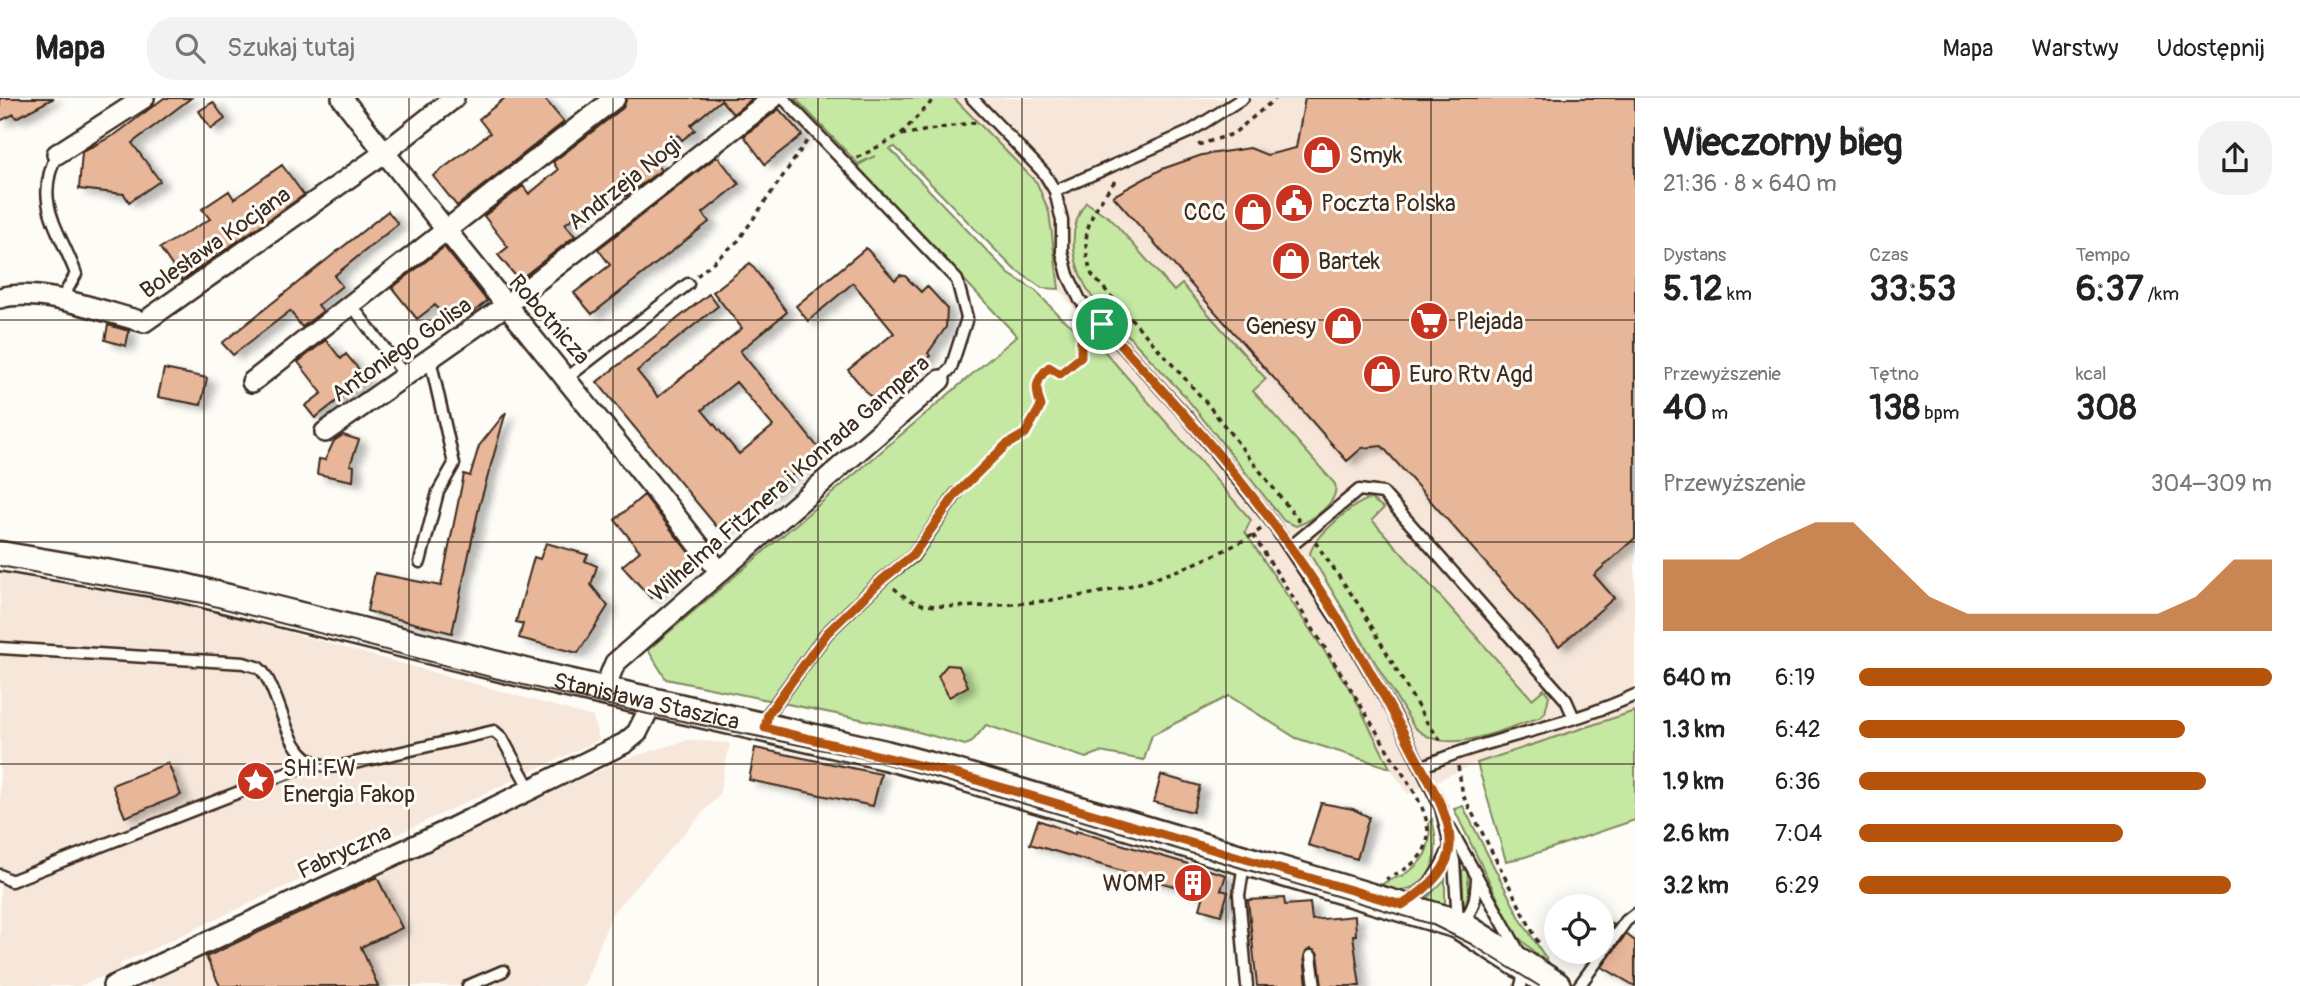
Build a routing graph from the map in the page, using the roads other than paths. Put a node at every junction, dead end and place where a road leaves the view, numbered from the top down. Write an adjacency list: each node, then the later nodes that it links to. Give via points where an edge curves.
1 (144, 98): 9 (street)
2 (342, 98): 10 (street, Robotnicza)
3 (454, 98): 10 (street, Bolesława Kocjana)
4 (615, 98): 12 (street)
5 (773, 98): 17 (street, Andrzeja Nogi)
6 (783, 98): 21 (lane, Wilhelma Fitznera i Konrada Gampera, via 957,280 967,318 951,368)
7 (972, 98): 11 (lane, via 1044,173)
8 (1243, 98): 11 (lane, via 1189,132)
9 (57, 153): 15 (lane, via 47,175 50,219 76,274)
10 (384, 153): 12 (street, Robotnicza); 15 (street, Bolesława Kocjana, via 145,322)
11 (1055, 191): 25 (lane, via 1068,275 1080,300 1186,417)
12 (445, 229): 16 (street); 17 (street, Robotnicza)
13 (688, 284): 20 (lane)
14 (0, 298): 15 (street, Bolesława Kocjana, via 12,295)
15 (61, 301)
16 (352, 306): 19 (lane); 22 (street)
17 (505, 306): 18 (street, Antoniego Golisa); 20 (street, Robotnicza)
18 (430, 359): 19 (street, Antoniego Golisa); 27 (lane, via 454,464 438,492)
19 (404, 374): 23 (street, Antoniego Golisa)
20 (568, 377): 28 (street, Robotnicza)
21 (940, 380): 28 (street, Wilhelma Fitznera i Konrada Gampera)
22 (252, 382)
23 (325, 432)
24 (956, 494): 34 (lane, via 913,555 827,633 768,714)
25 (1290, 547): 33 (lane, via 1359,489 1383,493 1566,699); 36 (lane, via 1354,645)
26 (0, 556): 30 (street, Stanisława Staszica, via 176,586)
27 (420, 562)
28 (720, 572): 30 (street, Wilhelma Fitznera i Konrada Gampera, via 615,663)
29 (0, 648): 35 (lane, via 244,663 259,668 300,753)
30 (603, 692): 32 (street, Stanisława Staszica)
31 (1635, 695): 33 (lane)
32 (652, 703): 34 (street, Stanisława Staszica); 37 (street, Fabryczna, via 637,733 625,743)
33 (1574, 718): 36 (lane)
34 (765, 728): 40 (street, Stanisława Staszica, via 920,764)
35 (311, 764): 37 (lane, via 341,766 494,731); 41 (lane, via 11,881)
36 (1421, 767): 38 (lane)
37 (531, 790): 49 (street, Fabryczna)
38 (1444, 818): 39 (lane); 42 (lane)
39 (1451, 847): 43 (lane, via 1437,877); 45 (lane)
40 (1245, 860): 43 (street, Stanisława Staszica); 51 (lane, via 1238,895)
41 (0, 875)
42 (1477, 877): 45 (lane, via 1470,914); 48 (lane)
43 (1402, 905): 45 (street, Stanisława Staszica)
44 (1635, 915): 54 (lane)
45 (1458, 924): 48 (street, Stanisława Staszica)
46 (1311, 956): 52 (lane)
47 (503, 971): 50 (lane)
48 (1523, 976): 53 (street, Stanisława Staszica)
49 (113, 986)
50 (468, 986)
51 (1247, 986)
52 (1315, 986)
53 (1556, 986)
54 (1579, 986)

